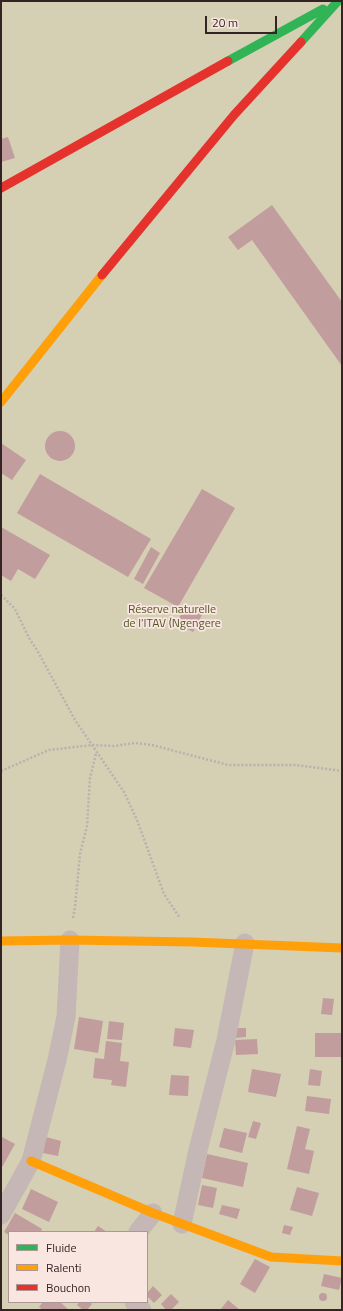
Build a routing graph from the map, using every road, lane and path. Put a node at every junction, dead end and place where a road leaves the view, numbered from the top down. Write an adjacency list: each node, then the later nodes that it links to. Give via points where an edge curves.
1 (338, 1): 2 (street); 3 (street, via 234,115)
2 (1, 188)
3 (1, 402)
4 (1, 595): 5 (path, via 15,609 75,720)
5 (92, 746): 6 (path); 7 (path, via 49,750); 8 (path, via 135,743 228,765 295,765)
6 (96, 752): 9 (path, via 90,778 87,826 78,869); 11 (path, via 124,792 164,894 187,930)
7 (1, 771)
8 (342, 771)
9 (70, 940): 10 (street); 11 (street); 14 (street, via 66,1017)
10 (1, 941)
11 (199, 942): 12 (street)
12 (245, 944): 13 (street); 17 (street, via 226,1040)
13 (342, 948)
14 (31, 1161): 15 (street); 16 (street)
15 (153, 1213): 17 (street); 18 (street)
16 (1, 1215)
17 (182, 1224): 19 (street, via 271,1257)
18 (139, 1231)
19 (342, 1261)

